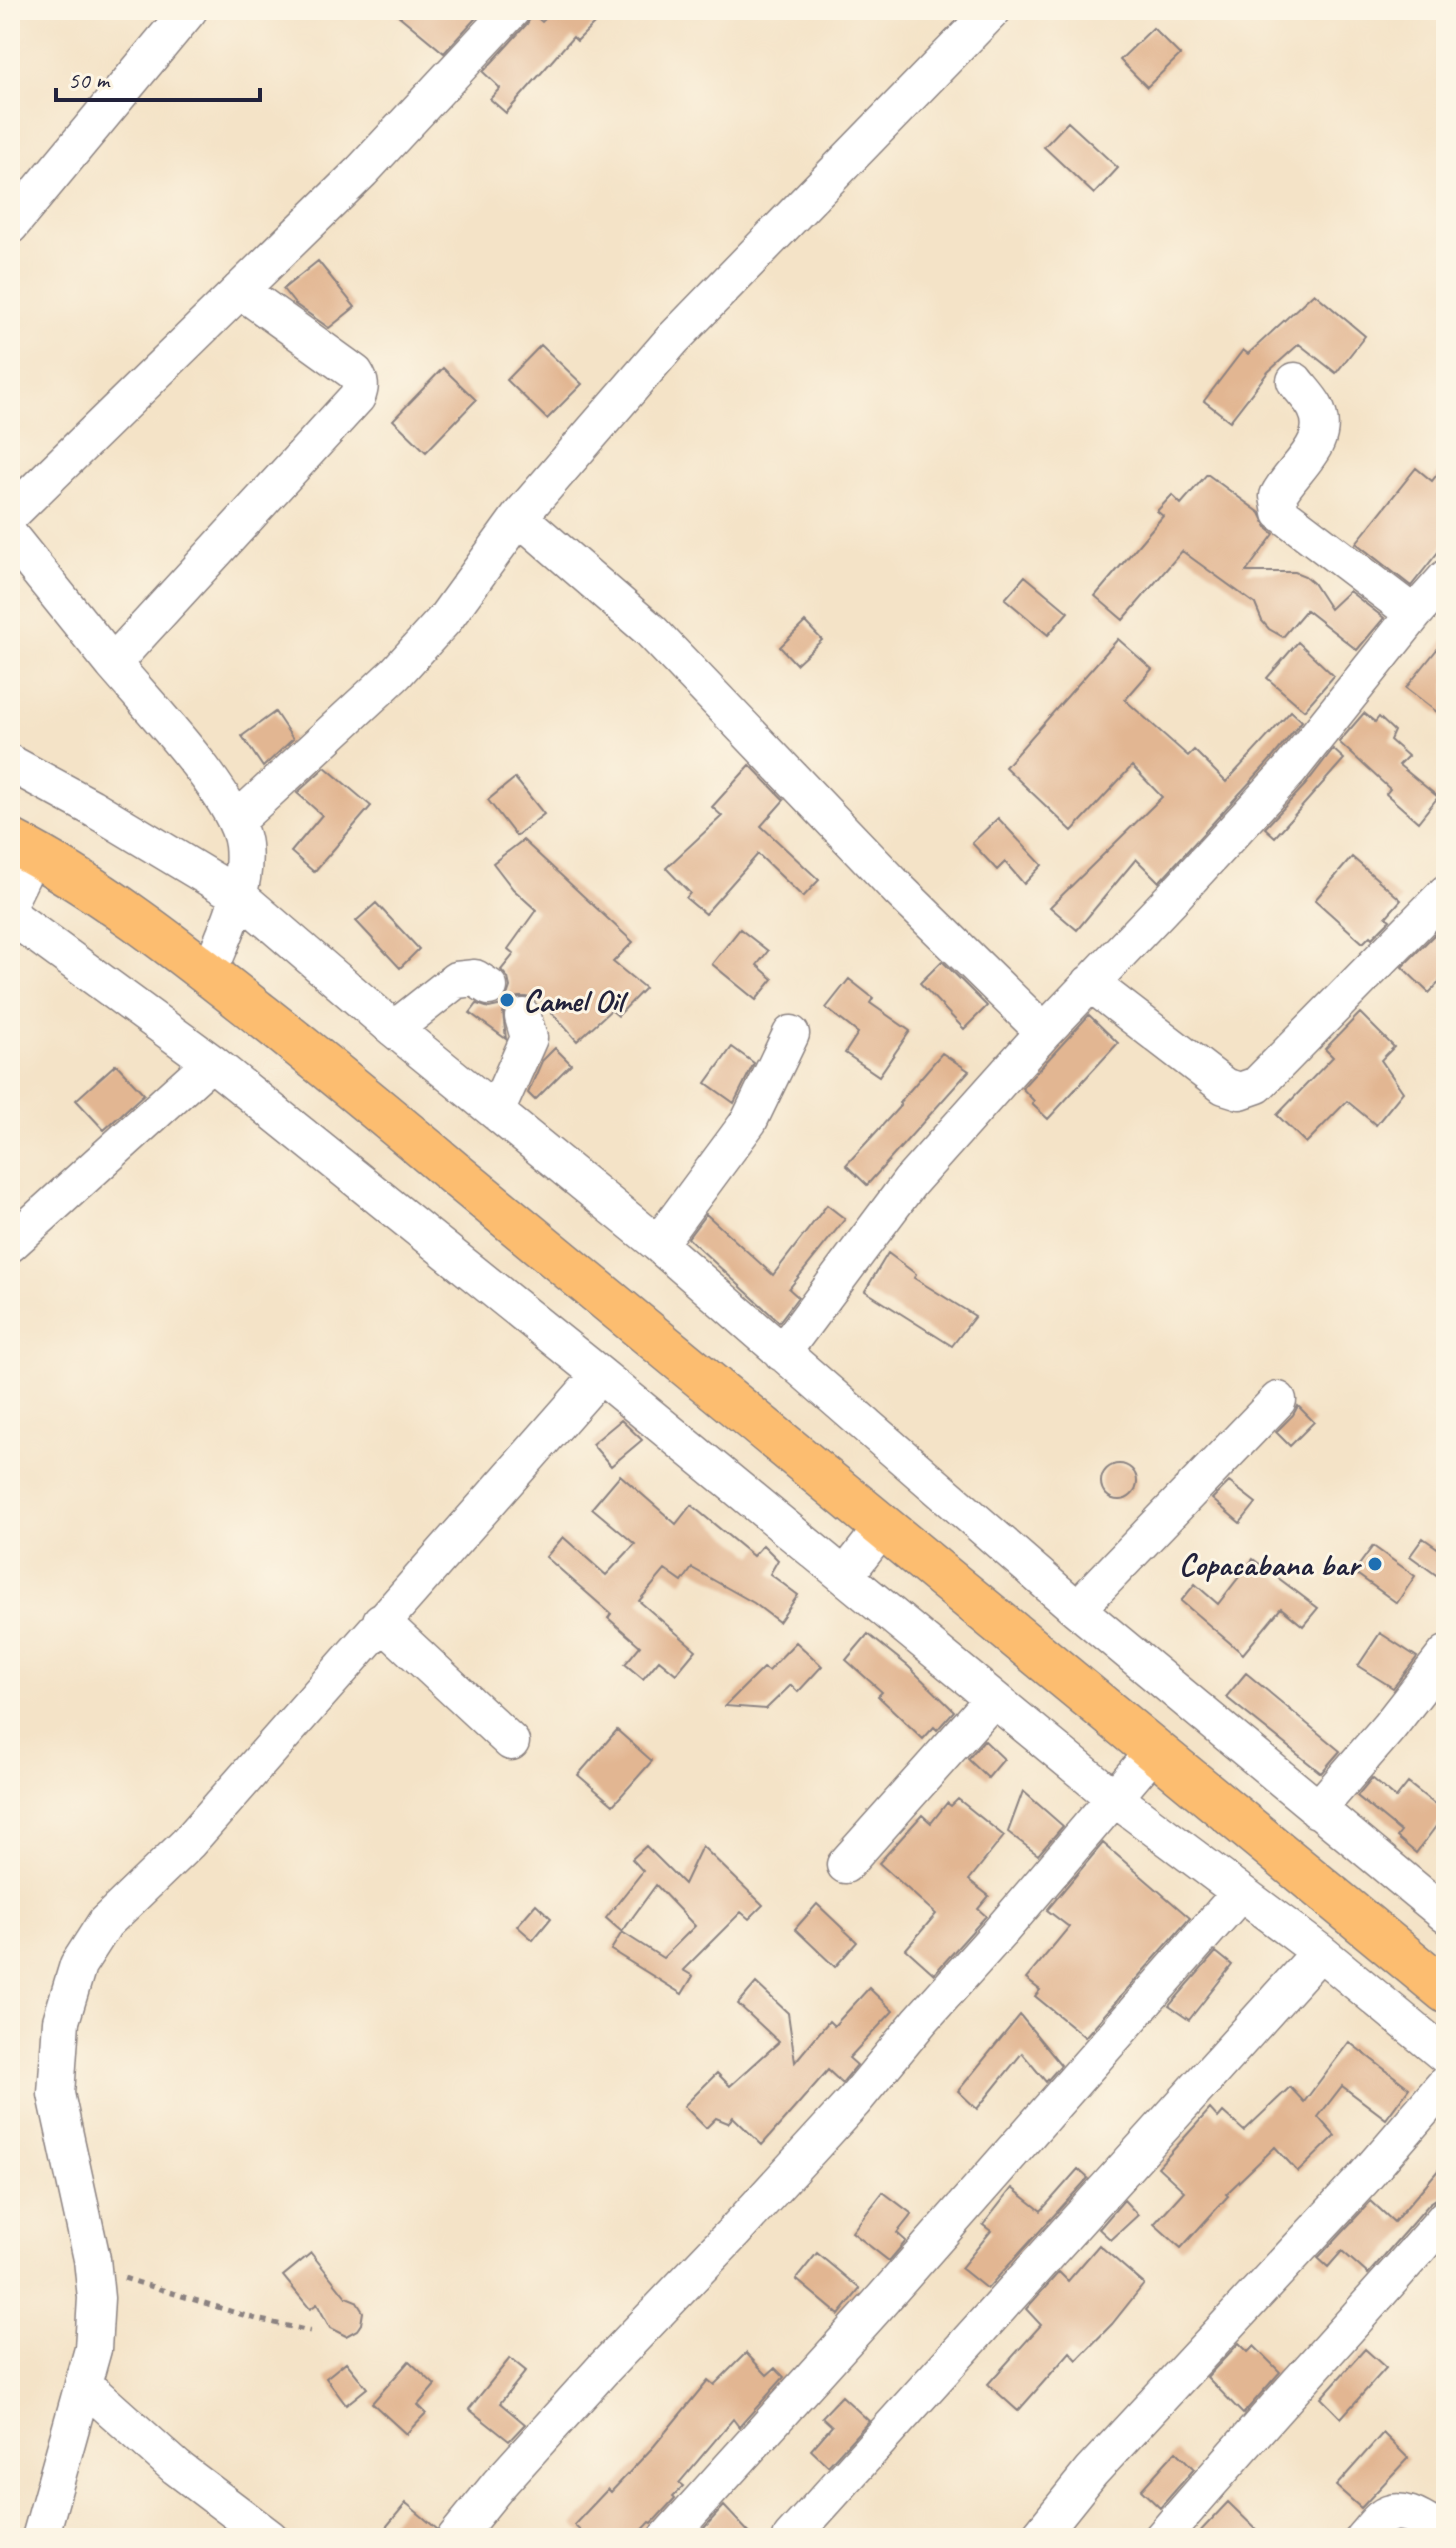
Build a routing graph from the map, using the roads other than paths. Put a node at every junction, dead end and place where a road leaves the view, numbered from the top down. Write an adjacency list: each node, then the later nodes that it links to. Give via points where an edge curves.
1 (189, 10): 4 (street)
2 (512, 10): 5 (street, via 362,171)
3 (993, 10): 8 (street, via 673,339)
4 (10, 226)
5 (240, 290): 7 (street); 12 (street, via 355,373 360,389)
6 (1295, 381): 11 (street, via 1314,406 1318,439 1278,496 1281,513)
7 (10, 515)
8 (519, 517): 14 (street, via 445,619 396,673); 25 (street, via 651,631 900,891)
9 (10, 536): 12 (street)
10 (1446, 578): 11 (street)
11 (1414, 614): 21 (street, via 1289,771)
12 (113, 663): 14 (street, via 198,764)
13 (10, 763): 17 (street)
14 (237, 820): 17 (street, via 243,844)
15 (22, 847): 18 (street); 20 (highway, via 96,890)
16 (1446, 893): 21 (street, via 1257,1085 1240,1091 1224,1086)
17 (239, 896): 20 (street); 24 (street)
18 (10, 900)
19 (10, 915): 27 (street)
20 (209, 973): 34 (highway)
21 (1090, 983): 25 (street)
22 (489, 987): 24 (street, via 475,978 456,980)
23 (523, 1017): 28 (street, via 529,1038)
24 (394, 1029): 28 (street)
25 (1044, 1032): 31 (street, via 910,1182)
26 (791, 1034): 30 (street, via 749,1121)
27 (211, 1062): 29 (street); 32 (street)
28 (496, 1112): 30 (street)
29 (10, 1244)
30 (658, 1244): 31 (street)
31 (782, 1353): 36 (street)
32 (600, 1375): 35 (street); 37 (street)
33 (1278, 1400): 36 (street)
34 (883, 1527): 35 (street); 41 (highway)
35 (845, 1576): 39 (street)
36 (1077, 1609): 43 (street)
37 (381, 1621): 40 (street); 52 (street, via 188,1843 105,1923 78,1965 61,2021 56,2094 96,2298 93,2349)
38 (1446, 1654): 43 (street)
39 (993, 1699): 42 (street); 44 (street)
40 (511, 1742)
41 (1154, 1751): 42 (street); 48 (highway)
42 (1113, 1797): 45 (street); 56 (street, via 854,2101 603,2369)
43 (1317, 1810): 46 (street)
44 (845, 1865)
45 (1240, 1893): 47 (street); 57 (street)
46 (1446, 1915)
47 (1320, 1952): 49 (street); 58 (street)
48 (1446, 1991)
49 (1446, 2056)
50 (1446, 2083): 59 (street, via 1091,2472)
51 (1443, 2227): 60 (street)
52 (83, 2384): 54 (street); 55 (street, via 176,2467)
53 (1446, 2535): 61 (street, via 1410,2514 1395,2512 1382,2517)
54 (40, 2538)
55 (270, 2538)
56 (455, 2538)
57 (667, 2538)
58 (791, 2538)
59 (1038, 2538)
60 (1162, 2538)
61 (1363, 2538)

